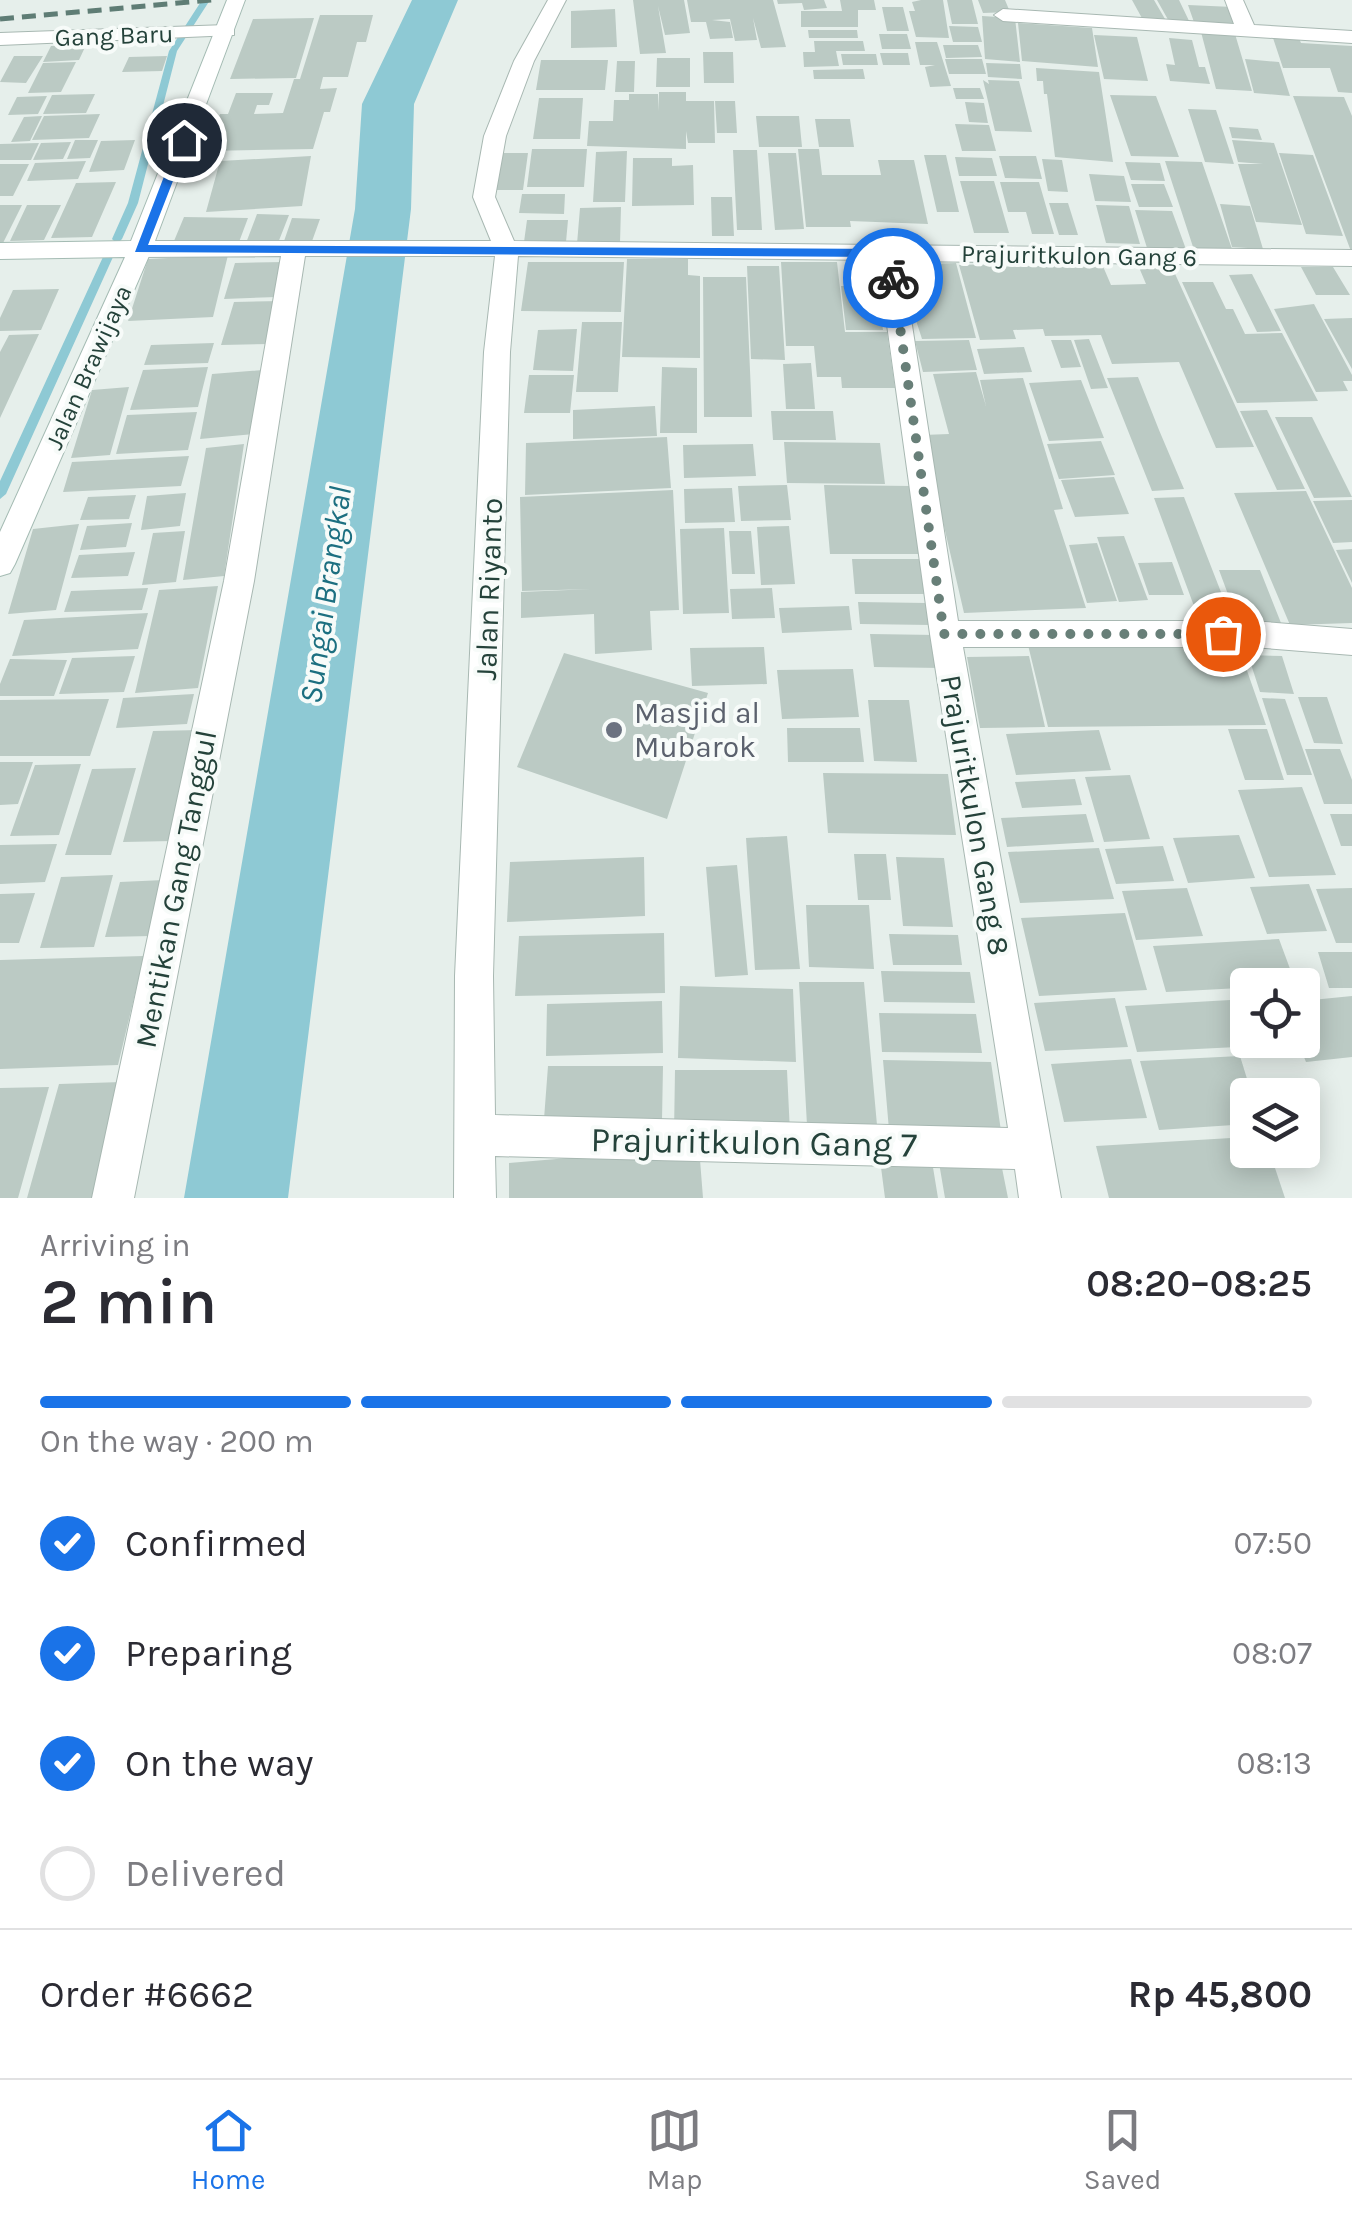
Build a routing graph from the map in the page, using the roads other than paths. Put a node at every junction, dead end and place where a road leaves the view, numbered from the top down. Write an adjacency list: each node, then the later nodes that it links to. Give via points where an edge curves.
1 (236, 0): 5 (street, Jalan Brawijaya)
2 (557, 0): 12 (street, Jalan Riyanto, via 495,136 484,197)
3 (1234, 0): 6 (street)
4 (1003, 15): 6 (street)
5 (228, 31): 8 (street, Gang Baru); 10 (street, Jalan Brawijaya)
6 (1247, 31): 7 (street)
7 (1352, 37)
8 (0, 39)
9 (307, 248): 10 (street, Prajuritkulon Gang 6); 12 (street, Prajuritkulon Gang 6); 20 (street, Mentikan Gang Tanggul)
10 (140, 249): 11 (street, Prajuritkulon Gang 6); 15 (street, Jalan Brawijaya)
11 (0, 250)
12 (507, 250): 13 (street, Prajuritkulon Gang 6); 18 (street, Jalan Riyanto, via 497,352 476,936)
13 (889, 253): 14 (street, Prajuritkulon Gang 6); 16 (street, Prajuritkulon Gang 8)
14 (1352, 258)
15 (0, 564)
16 (944, 634): 17 (street, via 1252,634); 19 (street, Prajuritkulon Gang 8)
17 (1352, 642)
18 (478, 1135): 19 (street, Prajuritkulon Gang 7); 21 (street, Jalan Riyanto)
19 (1031, 1149): 22 (street, Prajuritkulon Gang 8)
20 (114, 1198)
21 (475, 1198)
22 (1040, 1198)

